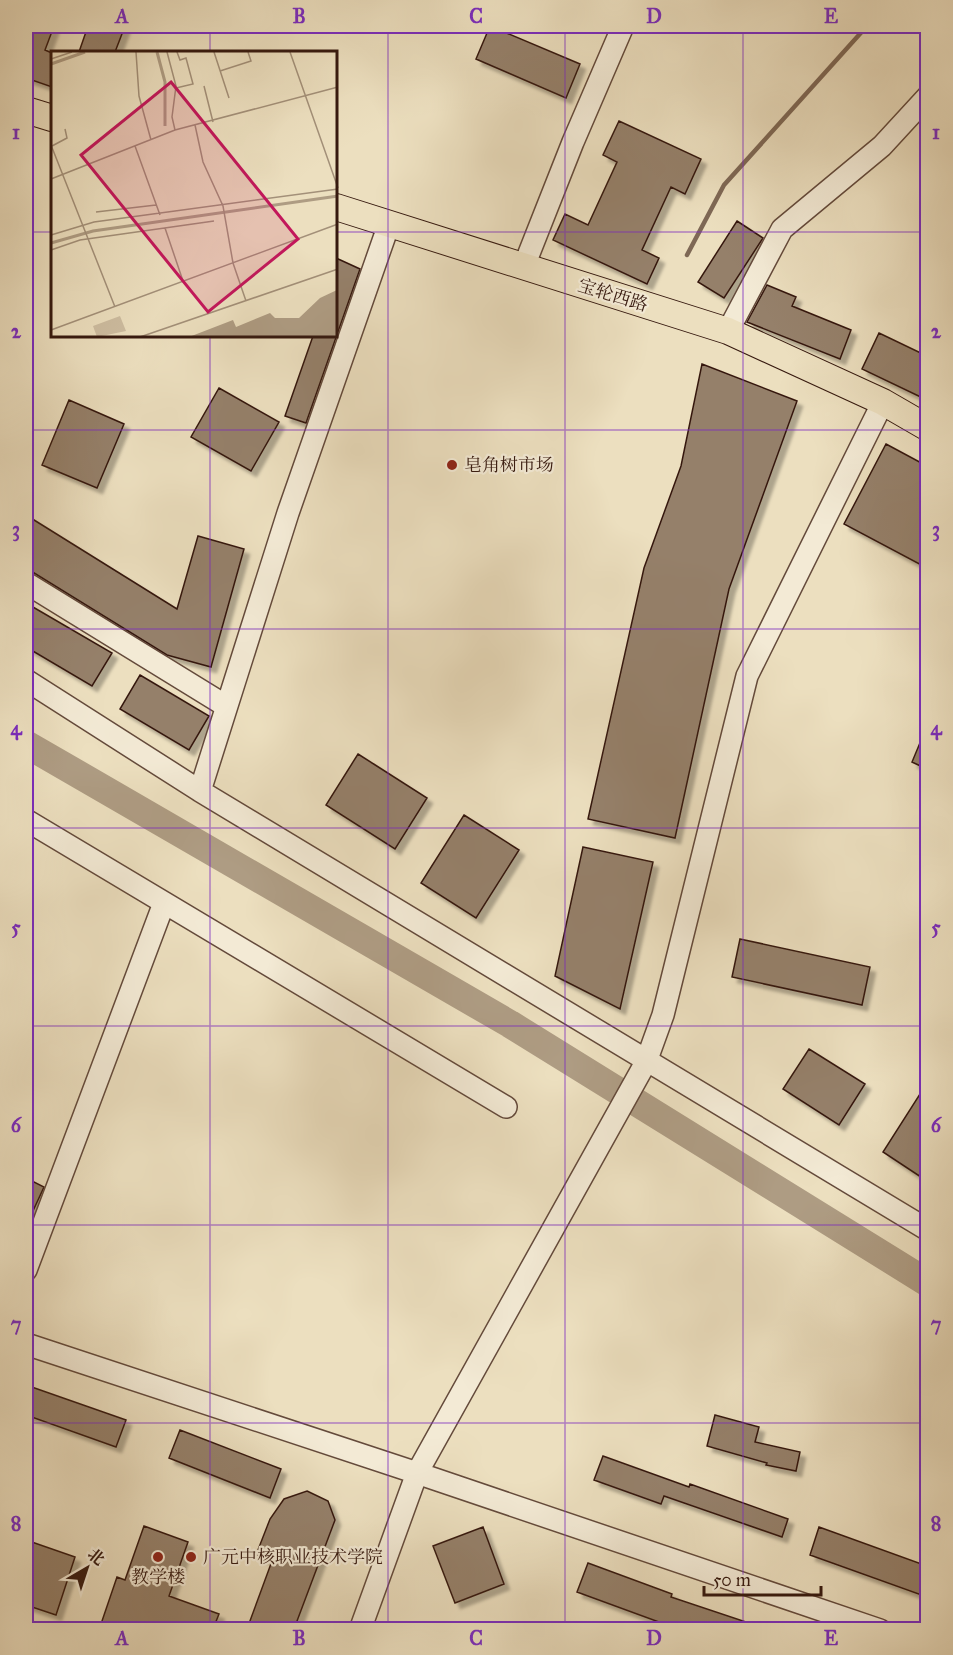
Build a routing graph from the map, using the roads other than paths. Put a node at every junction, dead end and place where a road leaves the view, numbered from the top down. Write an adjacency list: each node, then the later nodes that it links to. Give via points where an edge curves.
1 (623, 26): 7 (street)
2 (927, 96): 8 (street, via 882,146 782,229)
3 (26, 110): 4 (main road)
4 (51, 118)
5 (338, 208): 6 (main road, 宝轮西路)
6 (389, 224): 7 (main road, 宝轮西路); 13 (street, via 288,513)
7 (524, 266): 8 (main road, 宝轮西路)
8 (728, 331): 9 (main road, 宝轮西路)
9 (883, 402): 10 (main road, 宝轮西路); 17 (street, via 747,676 663,1015)
10 (927, 428)
11 (26, 583): 13 (street)
12 (26, 680): 14 (street)
13 (226, 706): 14 (street)
14 (200, 791): 17 (street)
15 (26, 820): 16 (street)
16 (164, 903): 18 (street); 20 (street)
17 (642, 1071): 19 (street); 22 (street)
18 (506, 1107)
19 (927, 1230)
20 (26, 1270)
21 (26, 1344): 22 (street)
22 (417, 1473): 23 (street); 24 (street)
23 (360, 1629)
24 (880, 1629)

